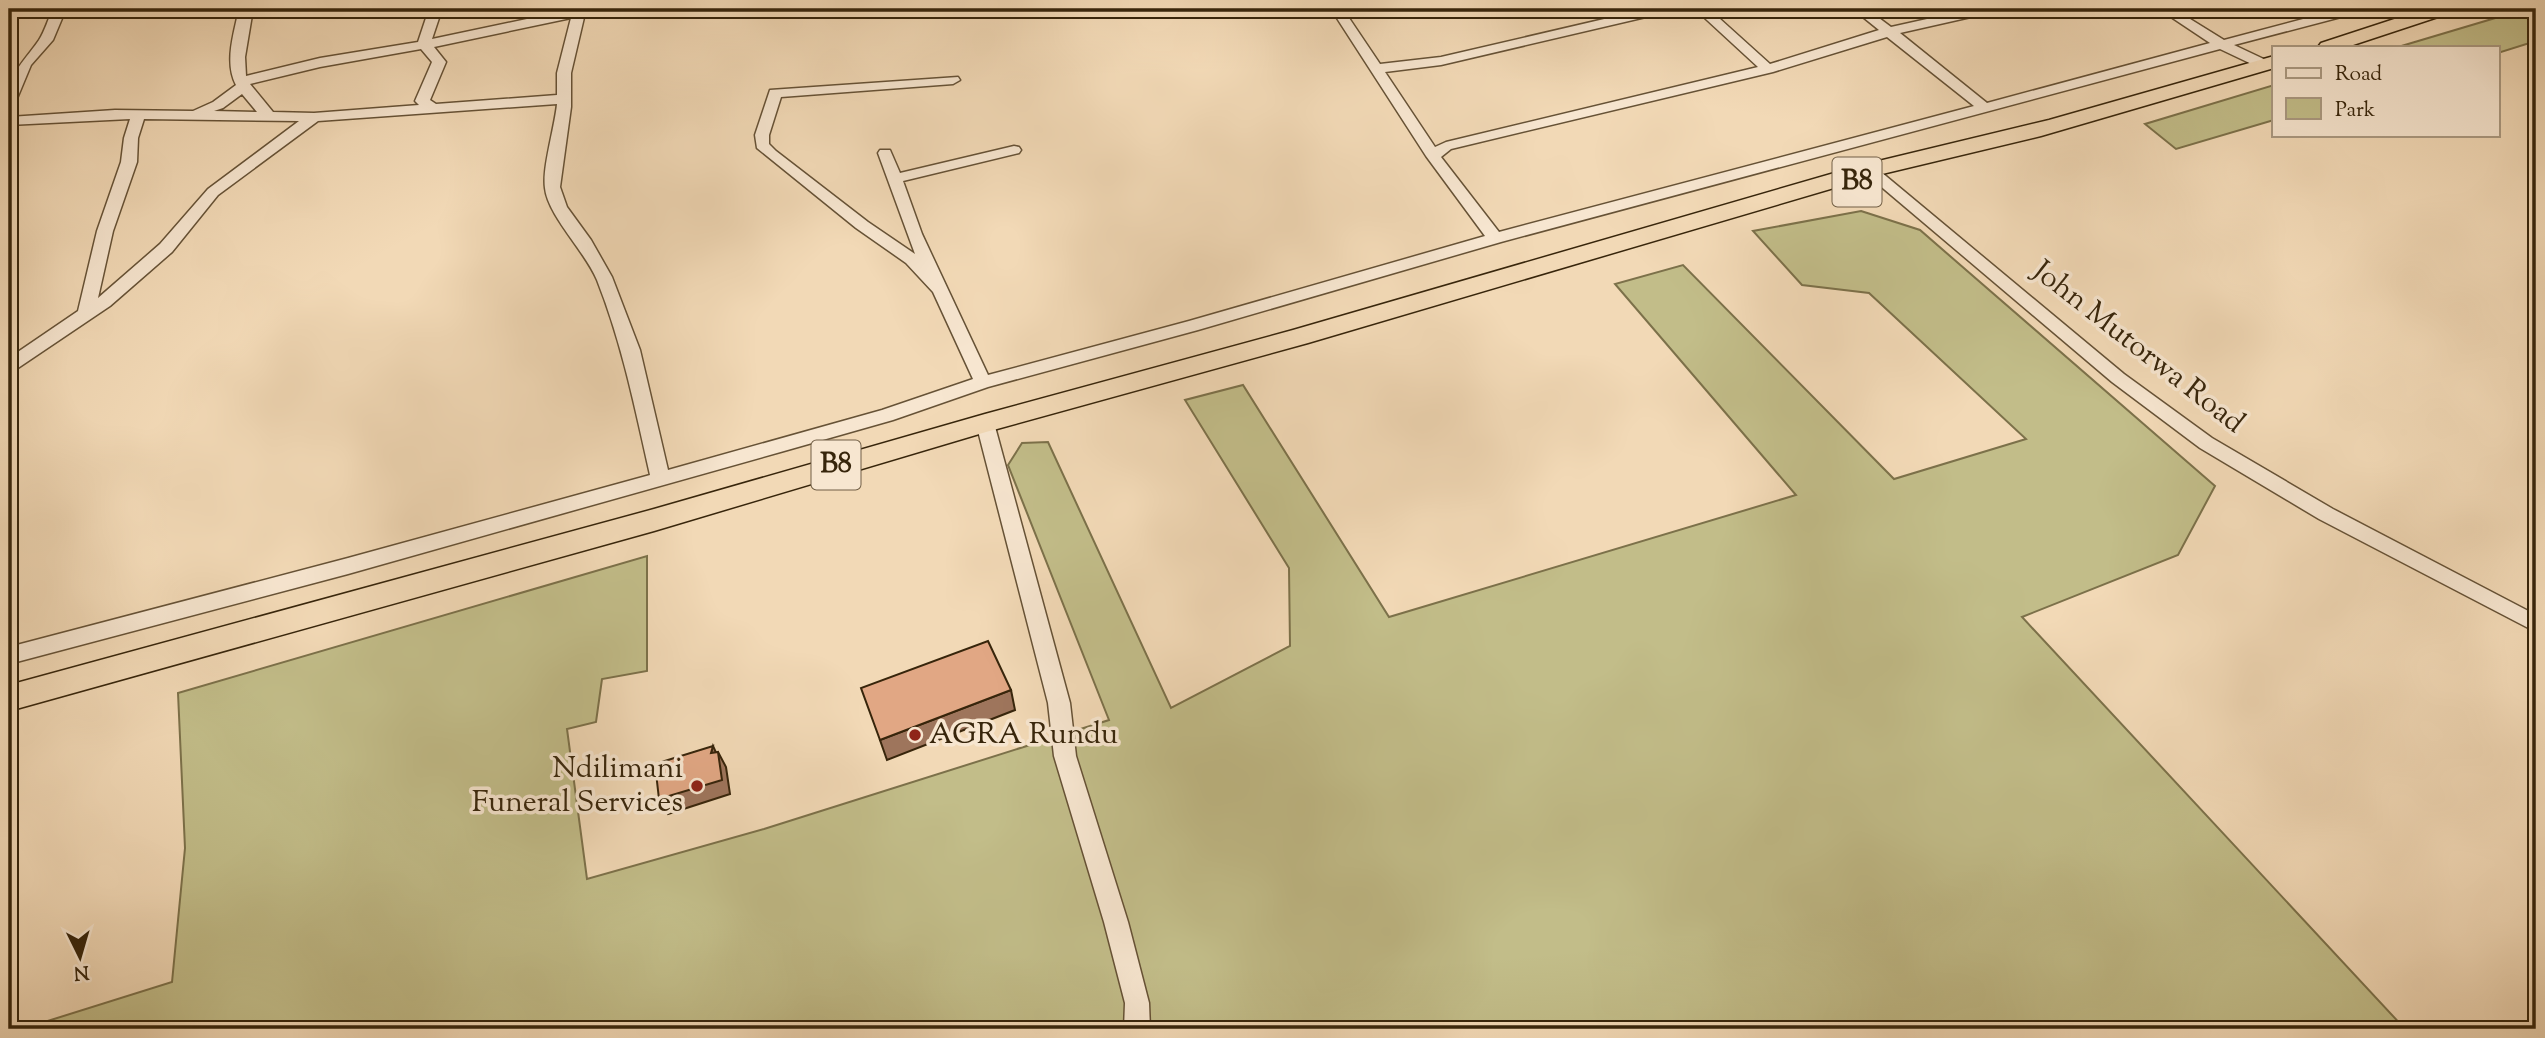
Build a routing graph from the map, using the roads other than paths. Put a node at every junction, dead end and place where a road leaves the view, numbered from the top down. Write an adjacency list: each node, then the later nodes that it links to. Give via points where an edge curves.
1 (59, 9): 23 (street, via 46,40 24,64)
2 (246, 9): 21 (street, via 237,66)
3 (435, 9): 14 (street)
4 (1337, 9): 18 (street)
5 (1663, 9): 18 (street, via 1441,61)
6 (1701, 9): 19 (street)
7 (1859, 9): 13 (street)
8 (1988, 9): 13 (street)
9 (2165, 9): 15 (street)
10 (2356, 9): 15 (street)
11 (2443, 9): 16 (highway)
12 (580, 11): 14 (street); 22 (street, via 564,73)
13 (1891, 31): 19 (street); 24 (street)
14 (424, 44): 21 (street, via 327,60); 25 (street, via 439,62 422,101)
15 (2224, 46): 17 (street); 24 (street)
16 (2331, 46)
17 (2269, 64): 34 (highway, B8)
18 (1375, 69): 33 (street)
19 (1768, 69): 33 (street, via 1446,146)
20 (953, 80): 37 (street, via 775,93 762,135 762,145 771,154 912,259)
21 (242, 84): 27 (street, via 218,105); 28 (street)
22 (563, 99): 25 (street); 42 (street, via 552,187 559,208 604,277 631,350)
23 (9, 101)
24 (1982, 106): 36 (street)
25 (434, 109): 29 (street)
26 (138, 114): 27 (street); 30 (street); 38 (street)
27 (191, 114): 28 (street)
28 (270, 117): 29 (street)
29 (314, 117): 38 (street, via 213,192 166,248)
30 (9, 121)
31 (1014, 150): 35 (street)
32 (885, 153): 35 (street)
33 (1433, 156): 36 (street)
34 (1874, 173): 41 (highway, B8, via 1765,208 1662,231); 43 (street, John Mutorwa Road, via 2118,378 2206,443 2326,514)
35 (893, 179): 37 (street)
36 (1495, 238): 40 (street)
37 (942, 291): 40 (street)
38 (86, 314): 39 (street)
39 (9, 366)
40 (983, 382): 42 (street, via 887,415)
41 (985, 423): 45 (highway, B8); 46 (street, via 1059,703 1065,756 1137,1003)
42 (660, 477): 44 (street)
43 (2536, 624)
44 (9, 656)
45 (9, 698)
46 (1137, 1029)

